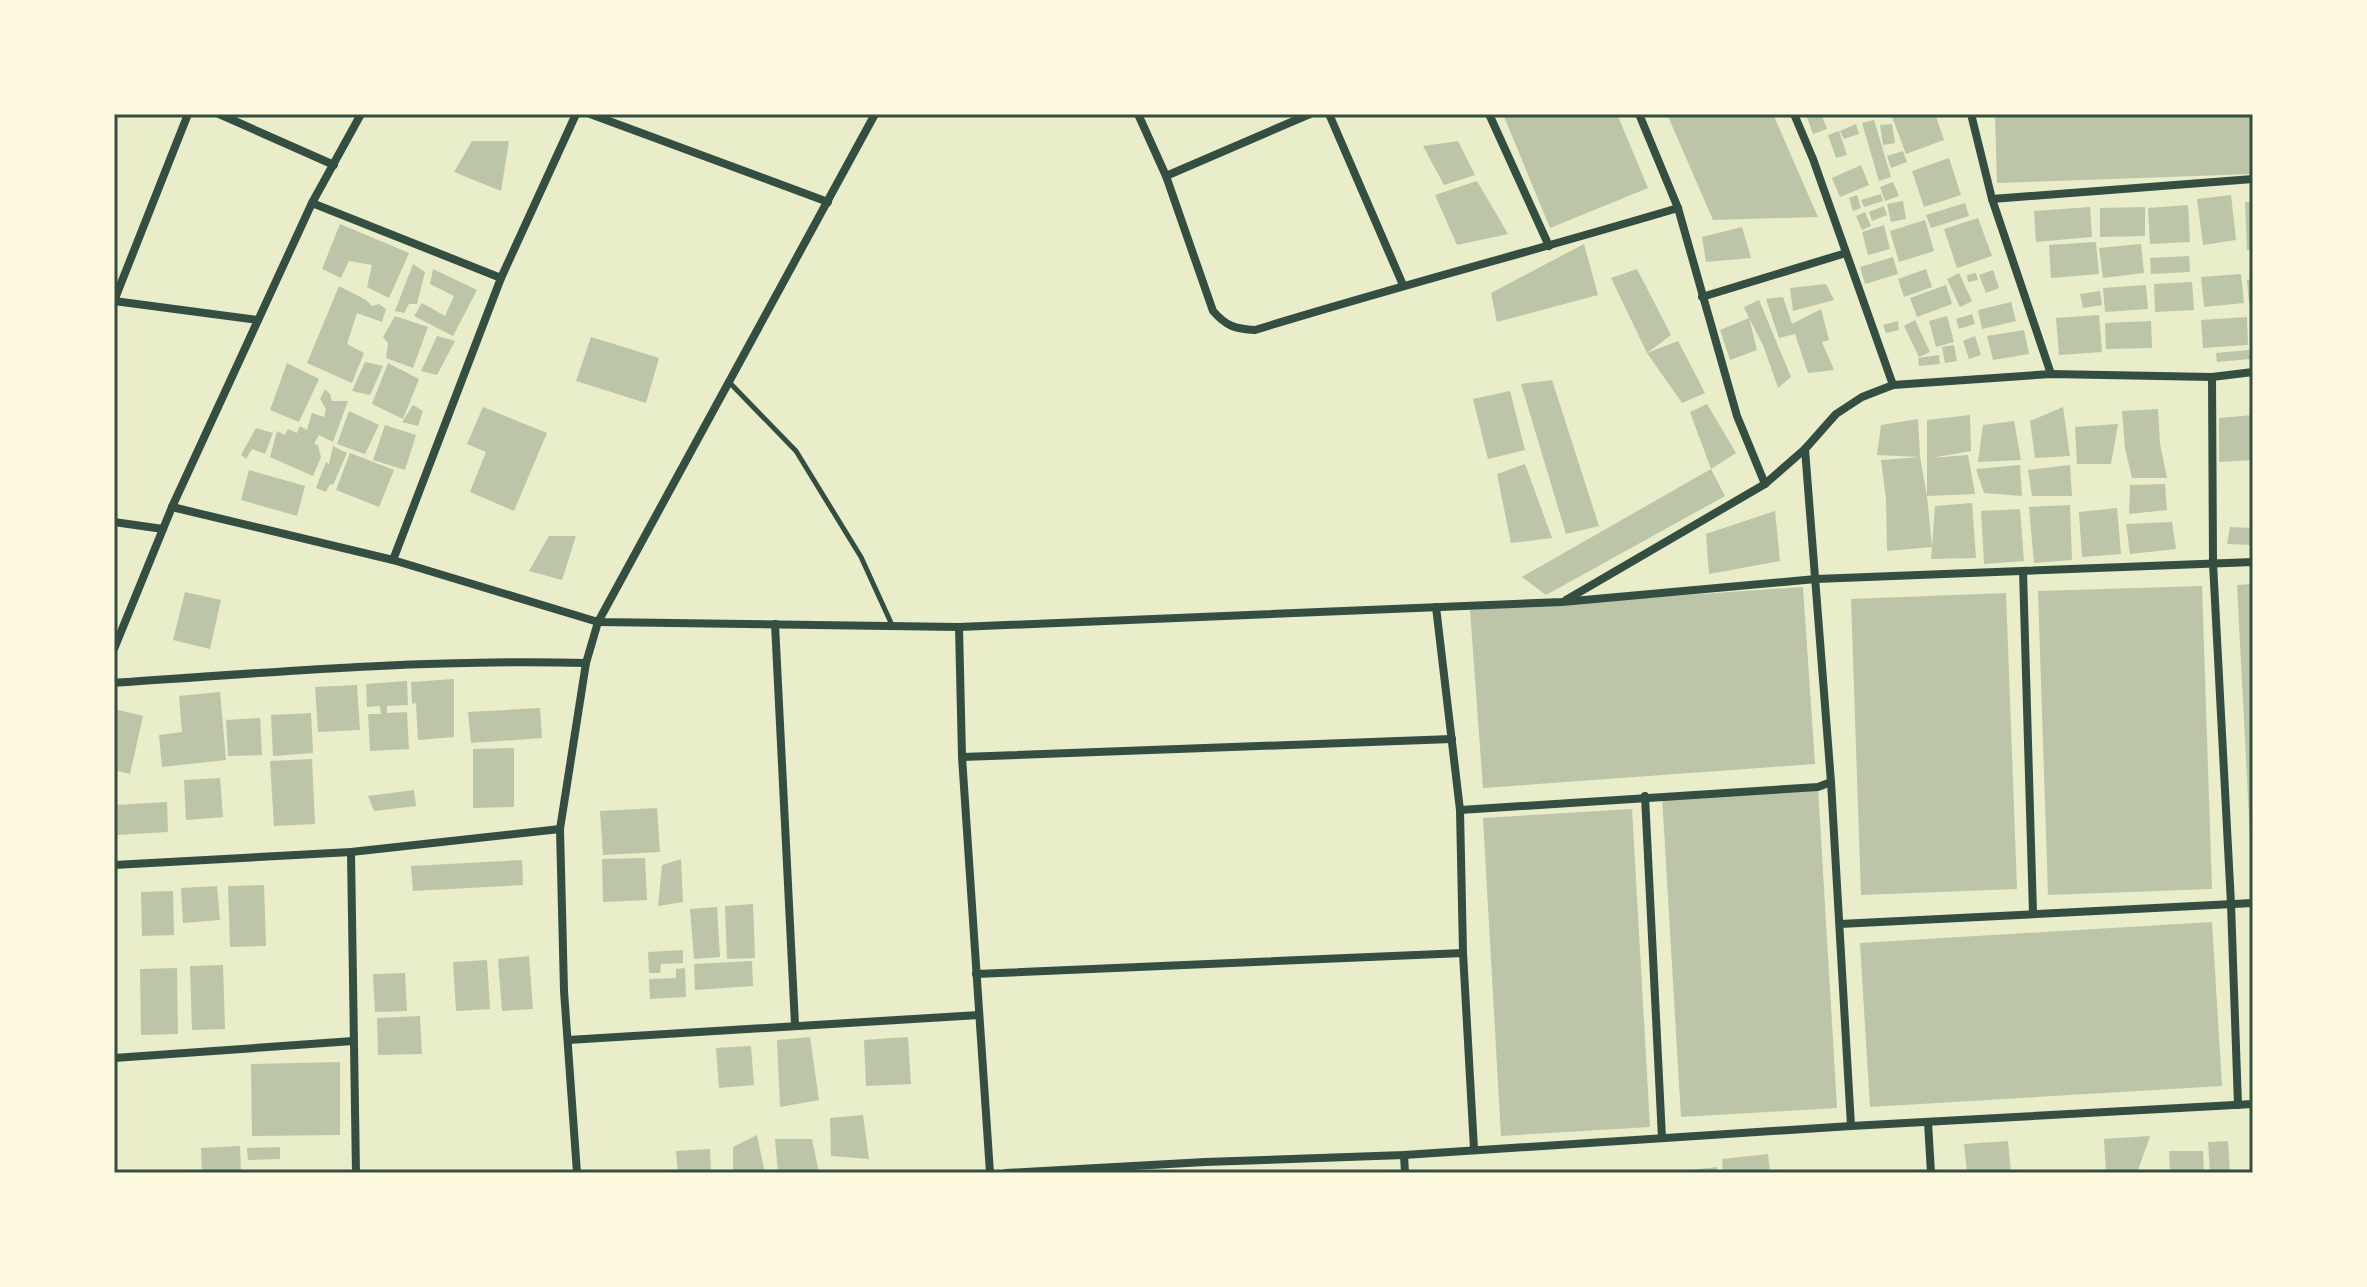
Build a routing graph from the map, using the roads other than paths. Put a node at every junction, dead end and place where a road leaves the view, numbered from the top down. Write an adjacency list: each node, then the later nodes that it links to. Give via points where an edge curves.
1 (188, 114): 26 (street, via 114,301)
2 (219, 114): 14 (street)
3 (361, 114): 14 (street)
4 (576, 114): 23 (street)
5 (590, 114): 18 (street)
6 (875, 114): 18 (street)
7 (1138, 114): 15 (street)
8 (1310, 114): 15 (street)
9 (1329, 114): 24 (street)
10 (1489, 114): 21 (street)
11 (1639, 114): 20 (street)
12 (1794, 114): 22 (street)
13 (1971, 114): 17 (street)
14 (334, 165): 19 (street)
15 (1166, 176): 24 (street, via 1213,311 1235,329 1255,330)
16 (2253, 179): 17 (street)
17 (1992, 199): 28 (street)
18 (828, 202): 30 (street)
19 (312, 203): 23 (street); 26 (street)
20 (1678, 208): 21 (street); 25 (street)
21 (1549, 246): 24 (street)
22 (1846, 253): 25 (street); 31 (street)
23 (501, 278): 37 (street)
24 (1403, 285)
25 (1702, 297): 33 (street, via 1737,416)
26 (258, 320): 34 (street)
27 (2253, 372): 29 (street)
28 (2051, 374): 29 (street); 31 (street)
29 (2212, 377): 39 (street)
30 (729, 382): 44 (street); 46 (lane, via 796,451 861,557)
31 (1893, 385): 32 (street, via 1836,414)
32 (1805, 449): 33 (street); 41 (street)
33 (1765, 484): 42 (street)
34 (172, 507): 36 (street); 37 (street)
35 (114, 522): 36 (street)
36 (163, 529): 48 (street)
37 (393, 560): 44 (street)
38 (2253, 562): 39 (street)
39 (2213, 563): 40 (street); 60 (street)
40 (2023, 571): 41 (street); 61 (street)
41 (1816, 579): 42 (street); 53 (street)
42 (1562, 602): 43 (street)
43 (1436, 607): 47 (street); 51 (street)
44 (598, 622): 45 (street); 49 (street)
45 (775, 624): 46 (street); 66 (street)
46 (892, 626): 47 (street)
47 (959, 627): 52 (street)
48 (114, 649)
49 (586, 663): 50 (street, via 492,661); 56 (street)
50 (114, 683)
51 (1452, 739): 52 (street); 55 (street)
52 (962, 757): 64 (street)
53 (1831, 782): 54 (street, via 1818,787); 62 (street)
54 (1645, 796): 55 (street); 74 (street)
55 (1460, 810): 63 (street)
56 (560, 829): 57 (street); 67 (street)
57 (351, 852): 58 (street); 68 (street)
58 (114, 865)
59 (2253, 903): 60 (street)
60 (2231, 904): 61 (street); 71 (street)
61 (2033, 913): 62 (street)
62 (1840, 924): 73 (street)
63 (1463, 953): 64 (street); 75 (street)
64 (976, 974): 65 (street)
65 (979, 1015): 66 (street); 80 (street)
66 (795, 1025): 67 (street)
67 (568, 1040): 79 (street)
68 (353, 1041): 69 (street); 78 (street)
69 (114, 1058)
70 (2253, 1104): 71 (street)
71 (2238, 1105): 72 (street)
72 (1928, 1122): 73 (street); 84 (street)
73 (1851, 1126): 74 (street)
74 (1662, 1138): 75 (street)
75 (1474, 1149): 76 (street)
76 (1404, 1155): 77 (street); 83 (street)
77 (1205, 1162): 81 (street); 82 (street)
78 (356, 1173)
79 (577, 1173)
80 (990, 1173)
81 (1006, 1173)
82 (1205, 1173)
83 (1405, 1173)
84 (1931, 1173)

